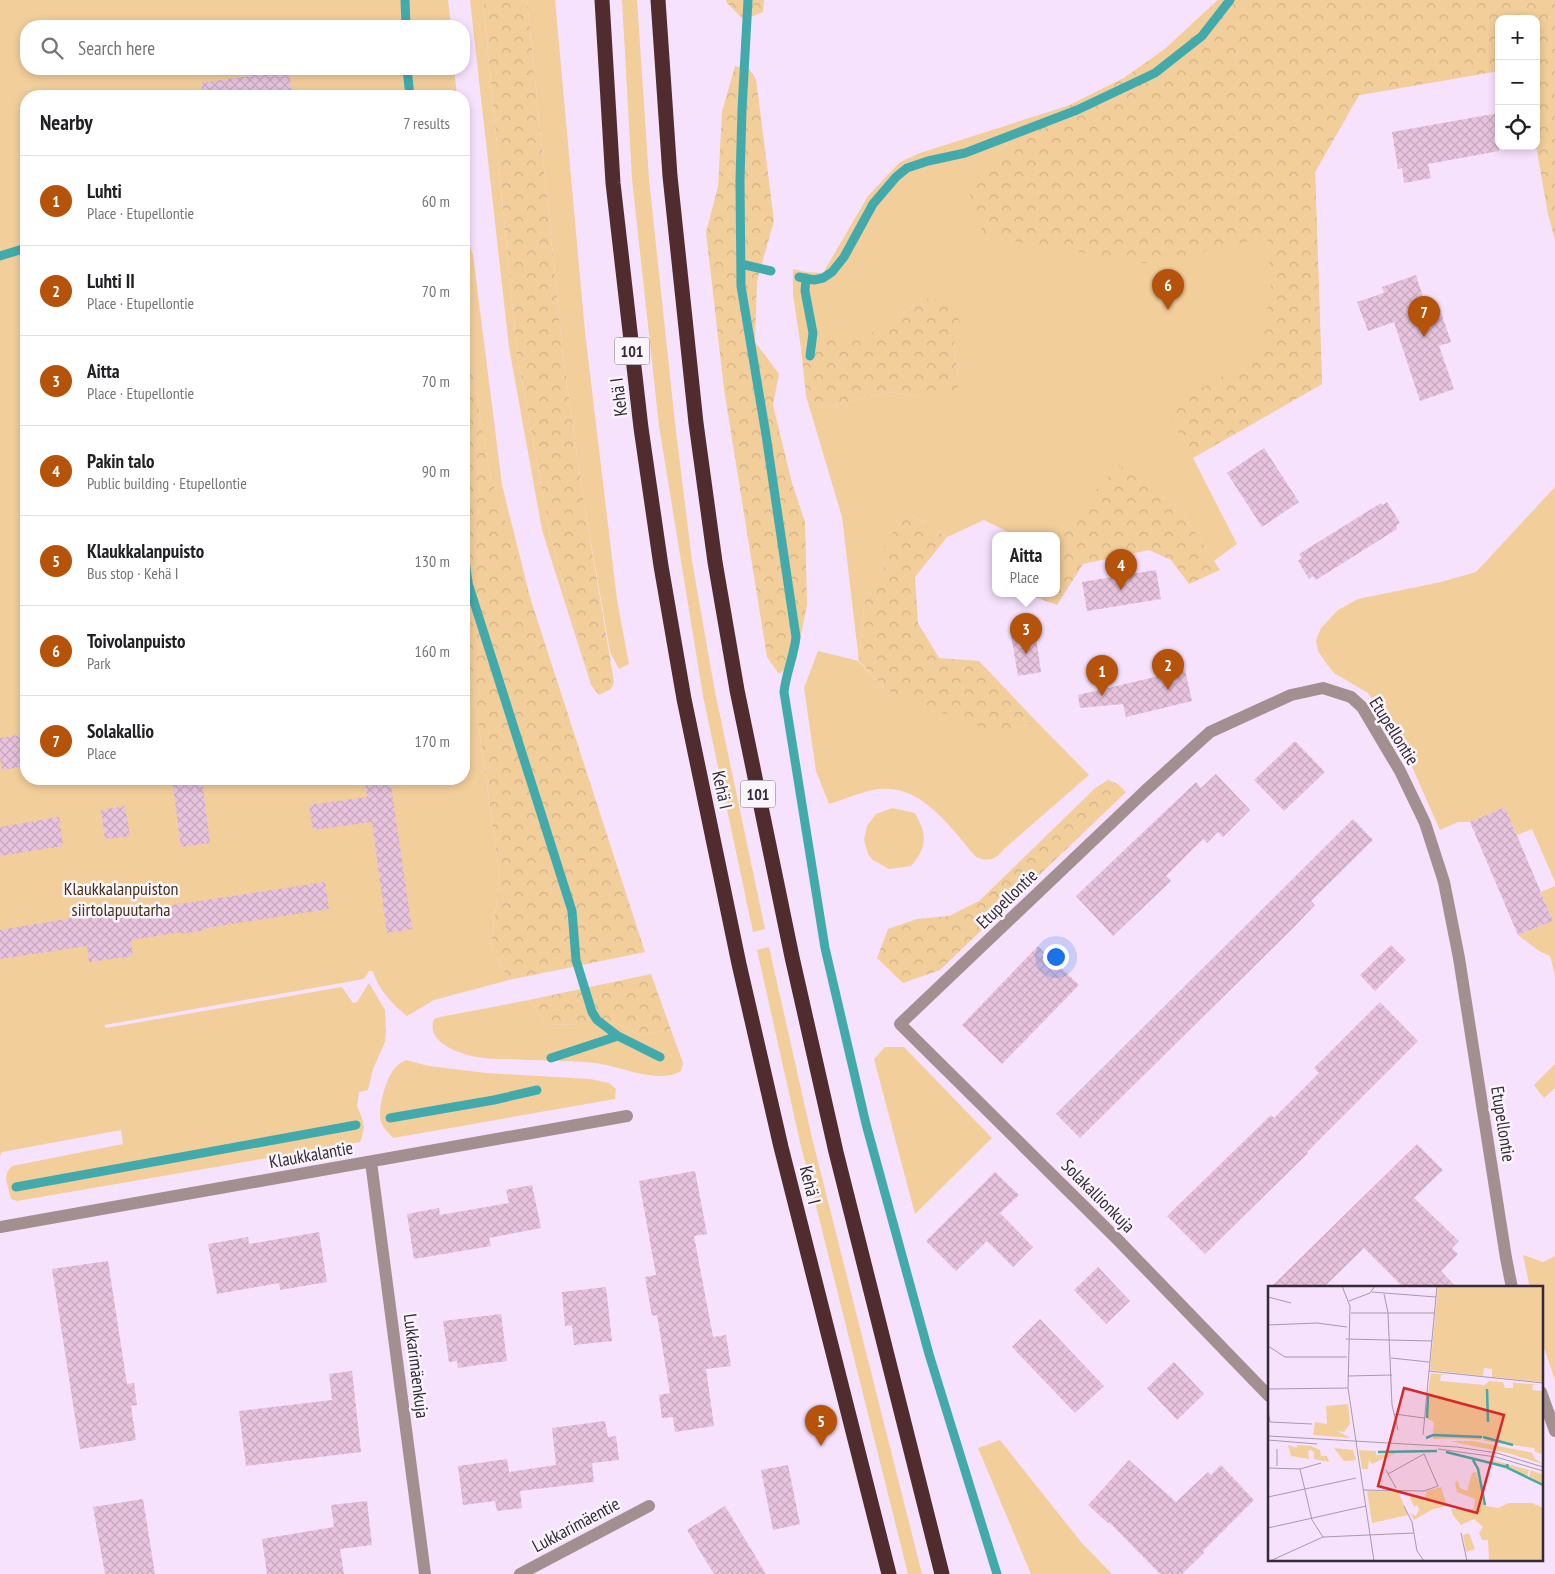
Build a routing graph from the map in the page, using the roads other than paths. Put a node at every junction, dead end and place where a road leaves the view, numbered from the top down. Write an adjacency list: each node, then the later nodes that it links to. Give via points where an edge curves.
1 (602, 0): 14 (highway, Kehä I / 101, via 613,183 641,428 684,700 781,1147)
2 (658, 0): 15 (highway, Kehä I / 101, via 670,176 694,413 737,690 836,1152)
3 (900, 1024): 7 (street, Etupellontie, via 1210,732 1290,696 1323,688 1351,697 1362,707 1400,771 1425,823 1444,882); 8 (street, Solakallionkuja, via 1110,1232)
4 (627, 1116): 5 (street, Klaukkalantie)
5 (372, 1162): 6 (street, Klaukkalantie); 12 (street, Lukkarimäenkuja)
6 (0, 1226)
7 (1512, 1286)
8 (1268, 1395)
9 (1542, 1395): 10 (street)
10 (1555, 1431)
11 (649, 1506): 13 (street, Lukkarimäentie)
12 (425, 1574)
13 (520, 1574)
14 (889, 1574)
15 (942, 1574)

